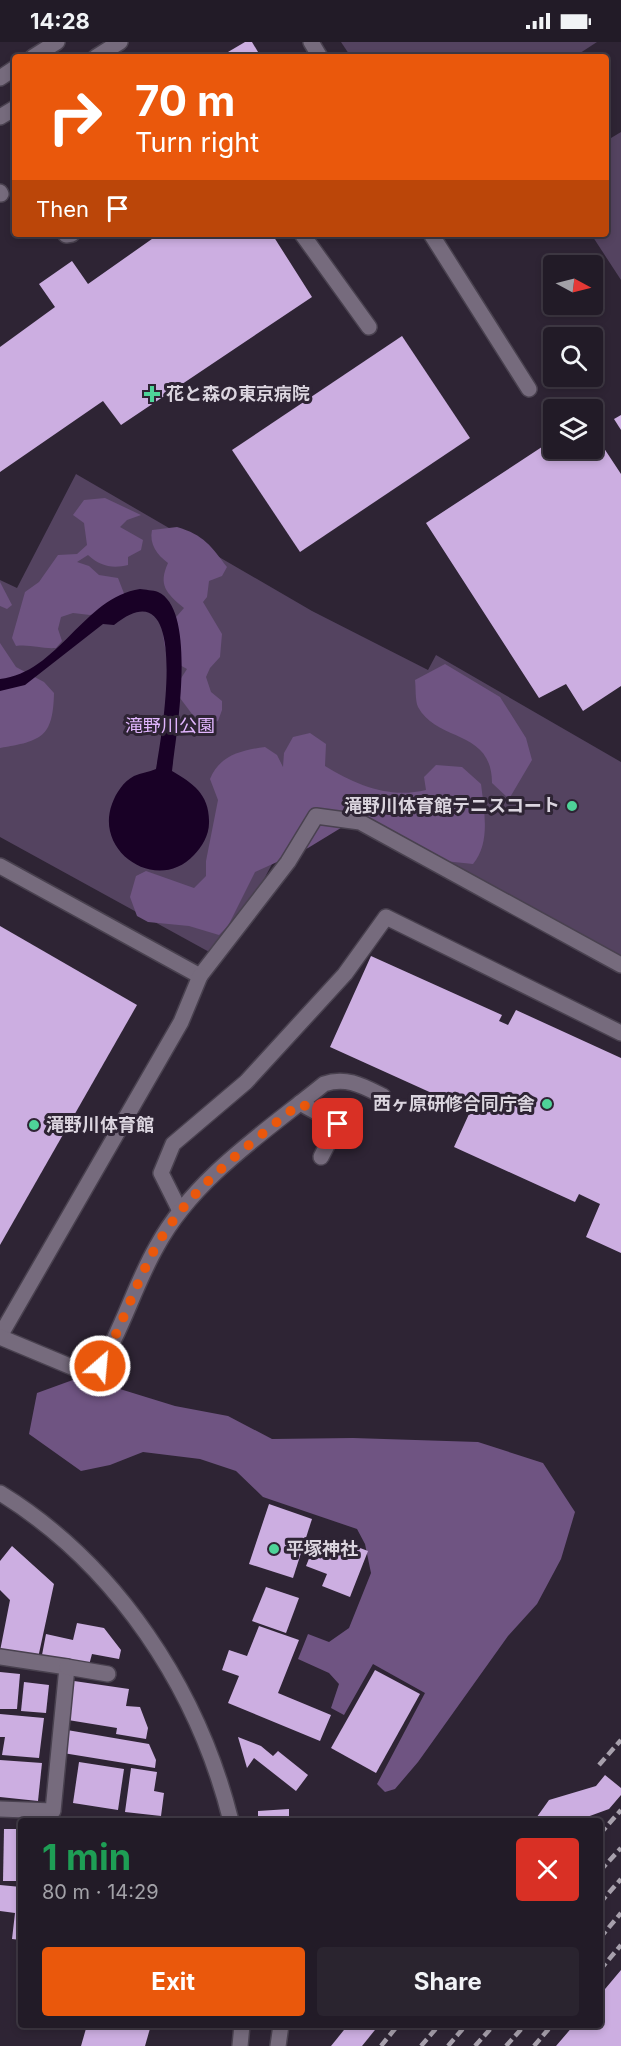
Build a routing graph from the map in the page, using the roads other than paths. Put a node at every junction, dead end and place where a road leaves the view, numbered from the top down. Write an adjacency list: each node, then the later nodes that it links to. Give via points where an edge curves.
1 (57, 42): 3 (street)
2 (120, 42): 4 (street)
3 (38, 54)
4 (101, 54)
5 (304, 237): 7 (street)
6 (434, 237): 8 (street)
7 (369, 327)
8 (529, 389)
9 (0, 866): 11 (street)
10 (621, 965): 11 (street, via 360,822 316,816 288,861)
11 (200, 976): 17 (street, via 181,1022)
12 (621, 1033): 16 (street, via 386,917 345,974 246,1082 173,1144 161,1173)
13 (383, 1096): 14 (street, via 355,1083 337,1080 324,1084)
14 (300, 1103): 15 (street, via 338,1124); 16 (street, via 217,1172)
15 (321, 1156)
16 (180, 1211): 17 (street, via 157,1246 100,1366 90,1372 79,1370)
17 (0, 1336)
18 (0, 1493): 23 (street, via 76,1551 155,1647 203,1734)
19 (0, 1657): 20 (street)
20 (67, 1668): 21 (street); 22 (street, via 53,1811)
21 (108, 1674)
22 (0, 1809)
23 (230, 1818)
24 (242, 2028): 26 (street)
25 (281, 2028): 27 (street)
26 (240, 2046)
27 (278, 2046)

